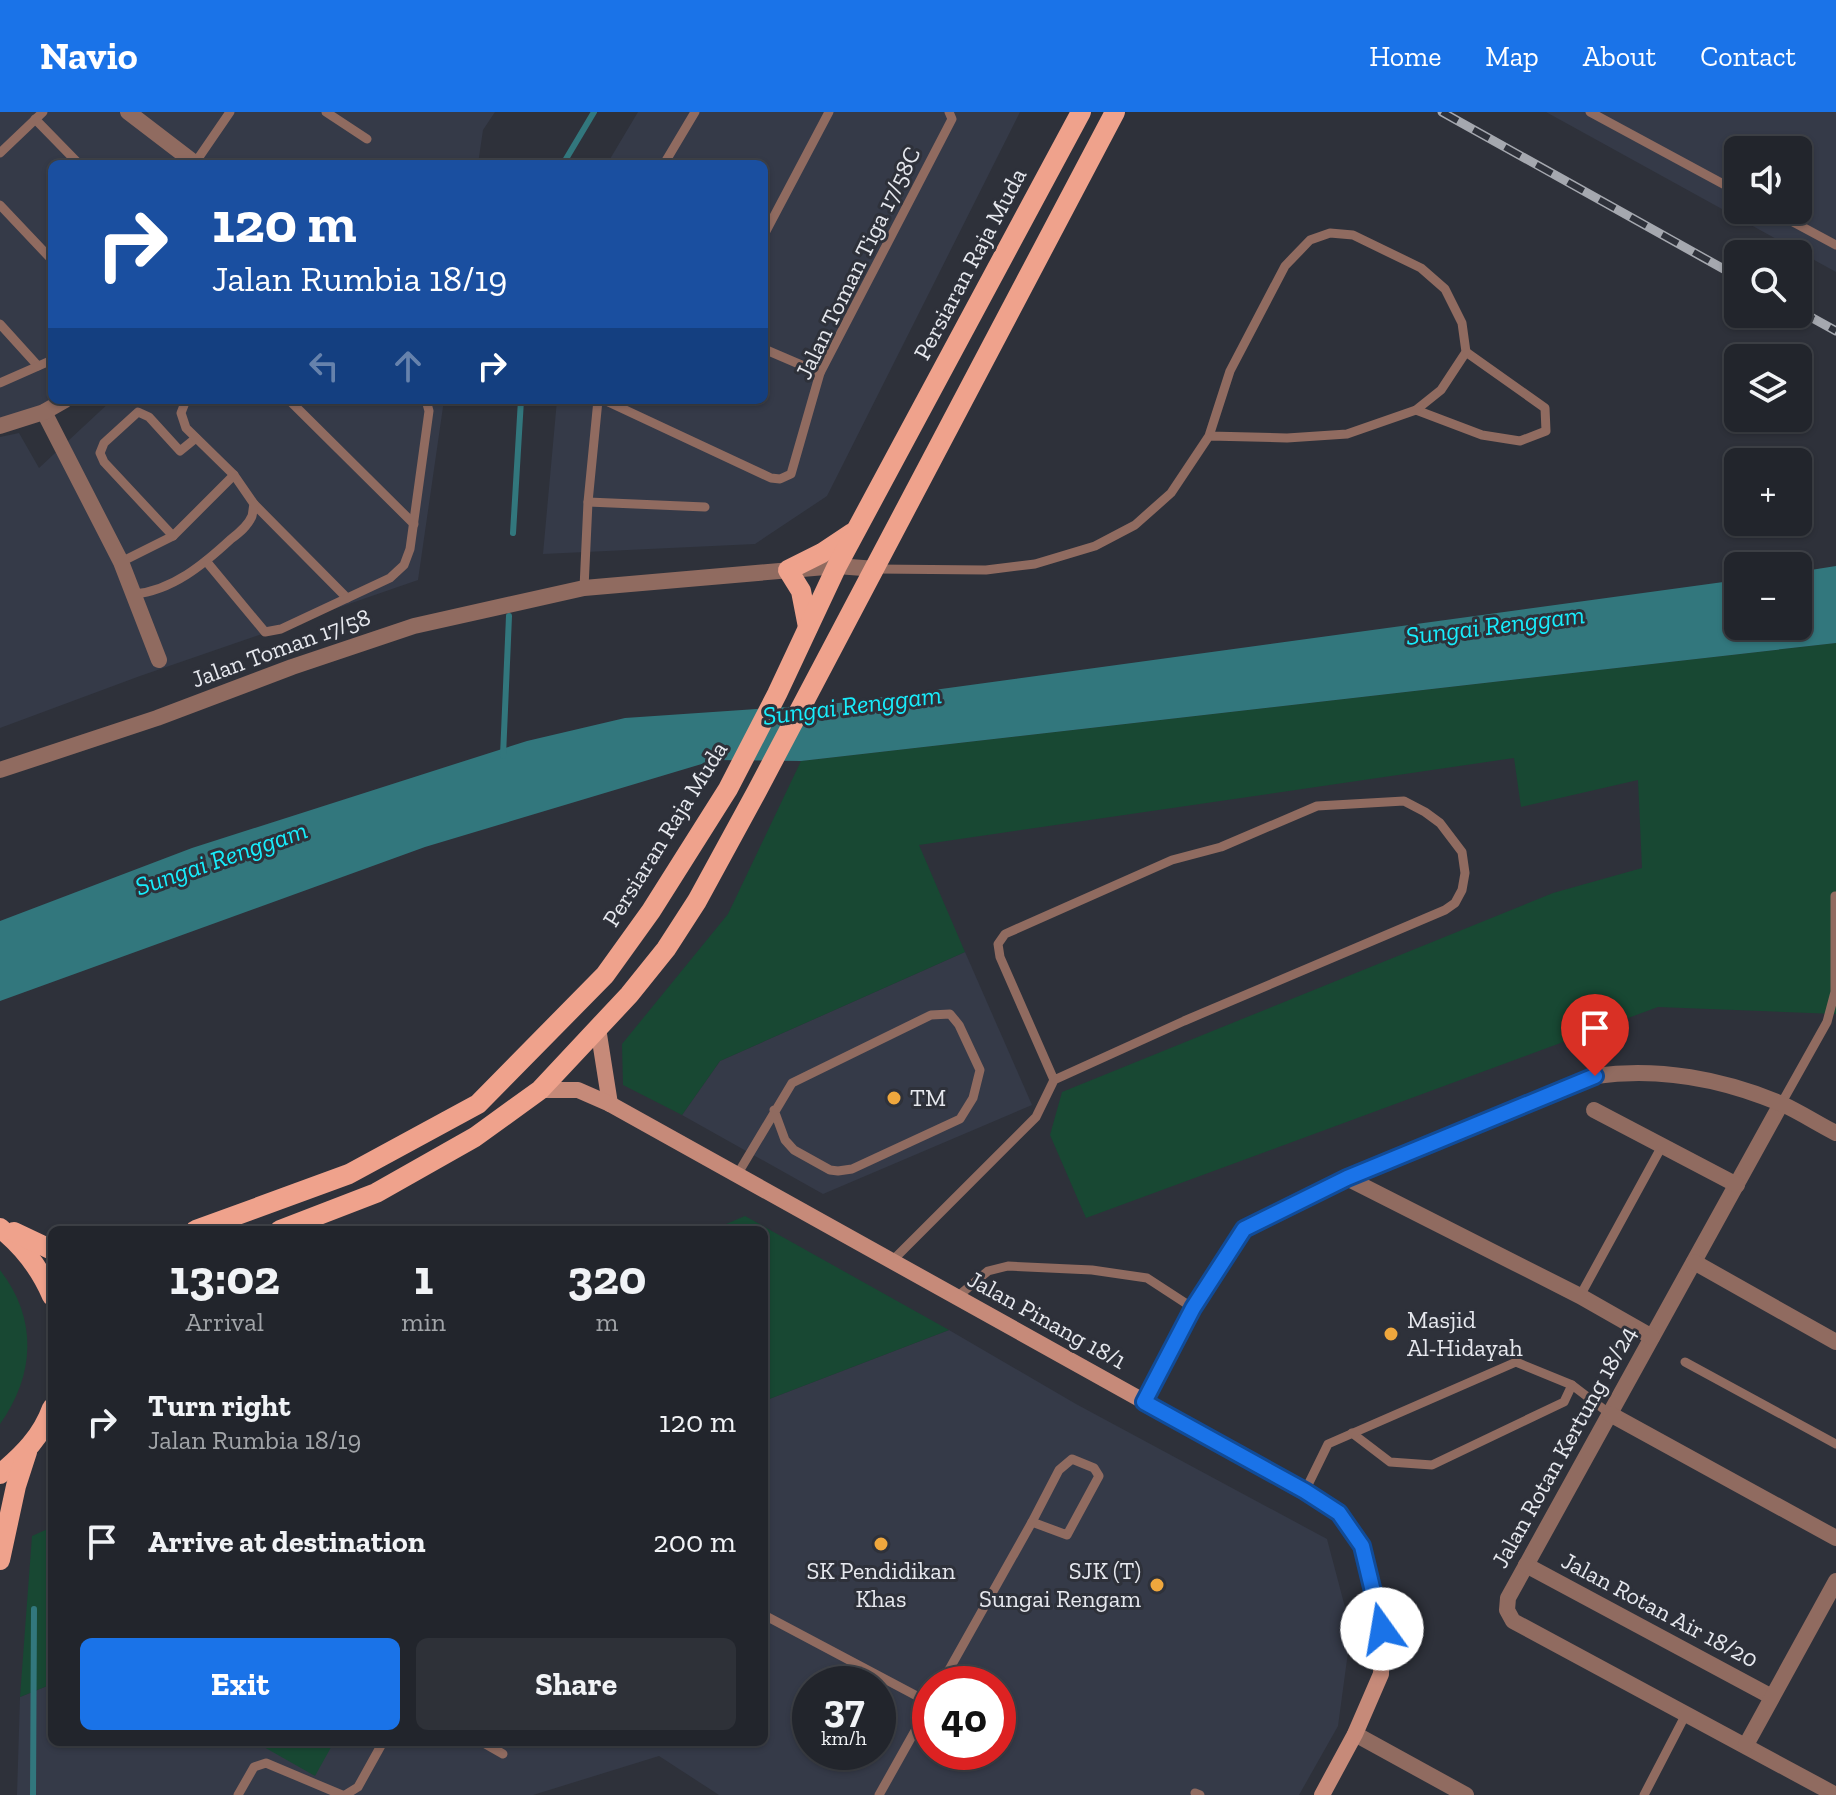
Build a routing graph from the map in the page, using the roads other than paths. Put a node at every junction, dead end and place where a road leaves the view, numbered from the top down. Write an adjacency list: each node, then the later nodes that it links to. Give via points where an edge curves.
1 (128, 112): 14 (street)
2 (230, 112): 15 (lane)
3 (326, 112): 11 (lane)
4 (695, 112): 16 (lane)
5 (829, 112): 20 (lane)
6 (1081, 112): 46 (main road, Persiaran Raja Muda)
7 (1115, 112): 51 (main road)
8 (1590, 112): 17 (lane)
9 (39, 116): 12 (lane); 13 (lane)
10 (951, 116): 28 (lane, Jalan Toman Tiga 17/58C)
11 (367, 139)
12 (0, 153)
13 (76, 160)
14 (191, 160)
15 (199, 160)
16 (666, 160)
17 (1724, 184)
18 (0, 205): 22 (lane)
19 (1797, 224): 21 (lane)
20 (768, 227)
21 (1836, 245)
22 (48, 256)
23 (0, 324): 27 (lane)
24 (768, 351): 28 (lane)
25 (1466, 352): 36 (lane, via 1441,390); 36 (lane, via 1545,408 1546,431 1520,441 1482,435); 39 (lane, via 1462,323 1445,289 1421,268 1353,235 1330,233 1310,240 1285,266 1230,371)
26 (48, 362): 27 (lane)
27 (38, 366): 29 (lane)
28 (820, 373): 35 (lane, Jalan Toman Tiga 17/58C, via 791,474 780,479)
29 (0, 383)
30 (58, 404): 37 (street)
31 (184, 404): 40 (lane, via 181,413 186,428)
32 (293, 404): 45 (lane)
33 (427, 404): 45 (lane)
34 (598, 404): 42 (lane)
35 (613, 404)
36 (1416, 410): 39 (lane, via 1347,434)
37 (44, 412): 38 (street); 49 (street)
38 (0, 426)
39 (1209, 436): 51 (lane, via 1171,493 1135,525 1095,546 1035,564 986,570)
40 (196, 438): 41 (lane); 47 (lane, via 180,451 138,412 100,453)
41 (234, 475): 43 (lane); 47 (lane)
42 (588, 502): 44 (lane); 53 (lane)
43 (254, 504): 48 (lane, via 245,527); 55 (lane)
44 (705, 507)
45 (414, 524): 55 (lane, via 404,565 390,578)
46 (858, 528): 50 (main road, Persiaran Raja Muda); 52 (main road)
47 (173, 536): 49 (lane)
48 (206, 561): 54 (lane, via 171,584); 55 (lane, via 265,632)
49 (121, 562): 54 (street)
50 (837, 566): 51 (street, Jalan Toman 17/58); 52 (street, Jalan Toman 17/58); 56 (main road, Persiaran Raja Muda)
51 (876, 569): 60 (main road, via 697,901 666,949)
52 (788, 570): 53 (street, Jalan Toman 17/58); 56 (main road, via 801,591)
53 (584, 588): 58 (street, Jalan Toman 17/58, via 414,626)
54 (134, 594): 57 (street)
55 (347, 598)
56 (808, 627): 72 (main road, Persiaran Raja Muda, via 728,789 651,911 605,975 478,1104 349,1174)
57 (159, 660)
58 (0, 770)
59 (1835, 896): 64 (lane, via 1835,992 1827,1022)
60 (598, 1028): 62 (main road); 63 (street)
61 (1054, 1080): 61 (lane, via 1445,910 1462,890 1462,852 1440,823 1404,801 1317,806 1221,847 1172,860 1005,934 998,944 1000,957); 76 (lane, via 1036,1117)
62 (540, 1090): 63 (street, Jalan Pinang 18/1, via 578,1090); 73 (main road, via 475,1137 376,1193)
63 (610, 1104): 69 (street, Jalan Pinang 18/1)
64 (1781, 1104): 67 (street); 70 (street, via 1702,1078 1595,1076); 71 (street, Jalan Rotan Kertung 18/24)
65 (774, 1110): 65 (lane, via 792,1083 931,1015 950,1014 980,1070 973,1098 960,1119 852,1169 830,1170 794,1150); 69 (lane)
66 (1594, 1110): 68 (street)
67 (1836, 1133)
68 (1662, 1146): 71 (street); 79 (lane)
69 (737, 1175): 76 (street, Jalan Pinang 18/1)
70 (1347, 1178): 79 (street); 81 (street, via 1244,1229)
71 (1737, 1185): 77 (street, Jalan Rotan Kertung 18/24)
72 (207, 1226)
73 (290, 1226)
74 (0, 1227): 75 (main road); 78 (main road, via 41,1271)
75 (48, 1248)
76 (892, 1261): 80 (street, Jalan Pinang 18/1)
77 (1694, 1262): 82 (street, Jalan Rotan Kertung 18/24); 83 (street)
78 (48, 1287)
79 (1580, 1296): 82 (street)
80 (957, 1297): 81 (lane, via 988,1271 1008,1266 1147,1278); 86 (street, Jalan Pinang 18/1)
81 (1193, 1308): 86 (street)
82 (1652, 1337): 87 (street, Jalan Rotan Kertung 18/24)
83 (1836, 1342)
84 (1685, 1362): 90 (lane)
85 (1572, 1385): 87 (lane); 89 (lane, via 1516,1362); 89 (lane, via 1564,1402 1432,1465 1390,1462)
86 (1144, 1402): 93 (street, Jalan Pinang 18/1)
87 (1610, 1414): 95 (street); 97 (street, Jalan Rotan Kertung 18/24)
88 (48, 1420): 91 (main road)
89 (1352, 1433): 93 (lane, via 1328,1444)
90 (1836, 1444)
91 (27, 1452): 92 (main road); 96 (main road)
92 (0, 1474)
93 (1305, 1491): 104 (street, Jalan Pinang 18/1, via 1339,1513 1362,1546 1382,1629 1381,1674)
94 (1032, 1522): 94 (lane, via 1064,1464 1072,1459 1094,1468 1099,1476 1067,1535); 100 (lane)
95 (1836, 1538)
96 (0, 1560)
97 (1526, 1565): 102 (street, Jalan Rotan Air 18/20); 103 (street, Jalan Rotan Kertung 18/24, via 1508,1598 1513,1621)
98 (1836, 1581): 102 (street)
99 (768, 1617): 101 (lane)
100 (951, 1666)
101 (912, 1694)
102 (1772, 1697): 106 (street)
103 (1686, 1714): 106 (street, Jalan Rotan Kertung 18/24); 115 (lane)
104 (1355, 1734): 113 (street, Jalan Pinang 18/1); 114 (street)
105 (912, 1736): 112 (lane)
106 (1746, 1745): 116 (street, Jalan Rotan Kertung 18/24)
107 (381, 1746): 111 (lane, via 358,1787)
108 (489, 1746): 109 (lane)
109 (503, 1754)
110 (238, 1795): 111 (lane, via 254,1767 266,1763)
111 (344, 1795)
112 (879, 1795)
113 (1322, 1795)
114 (1466, 1795)
115 (1644, 1795)
116 (1836, 1795)

